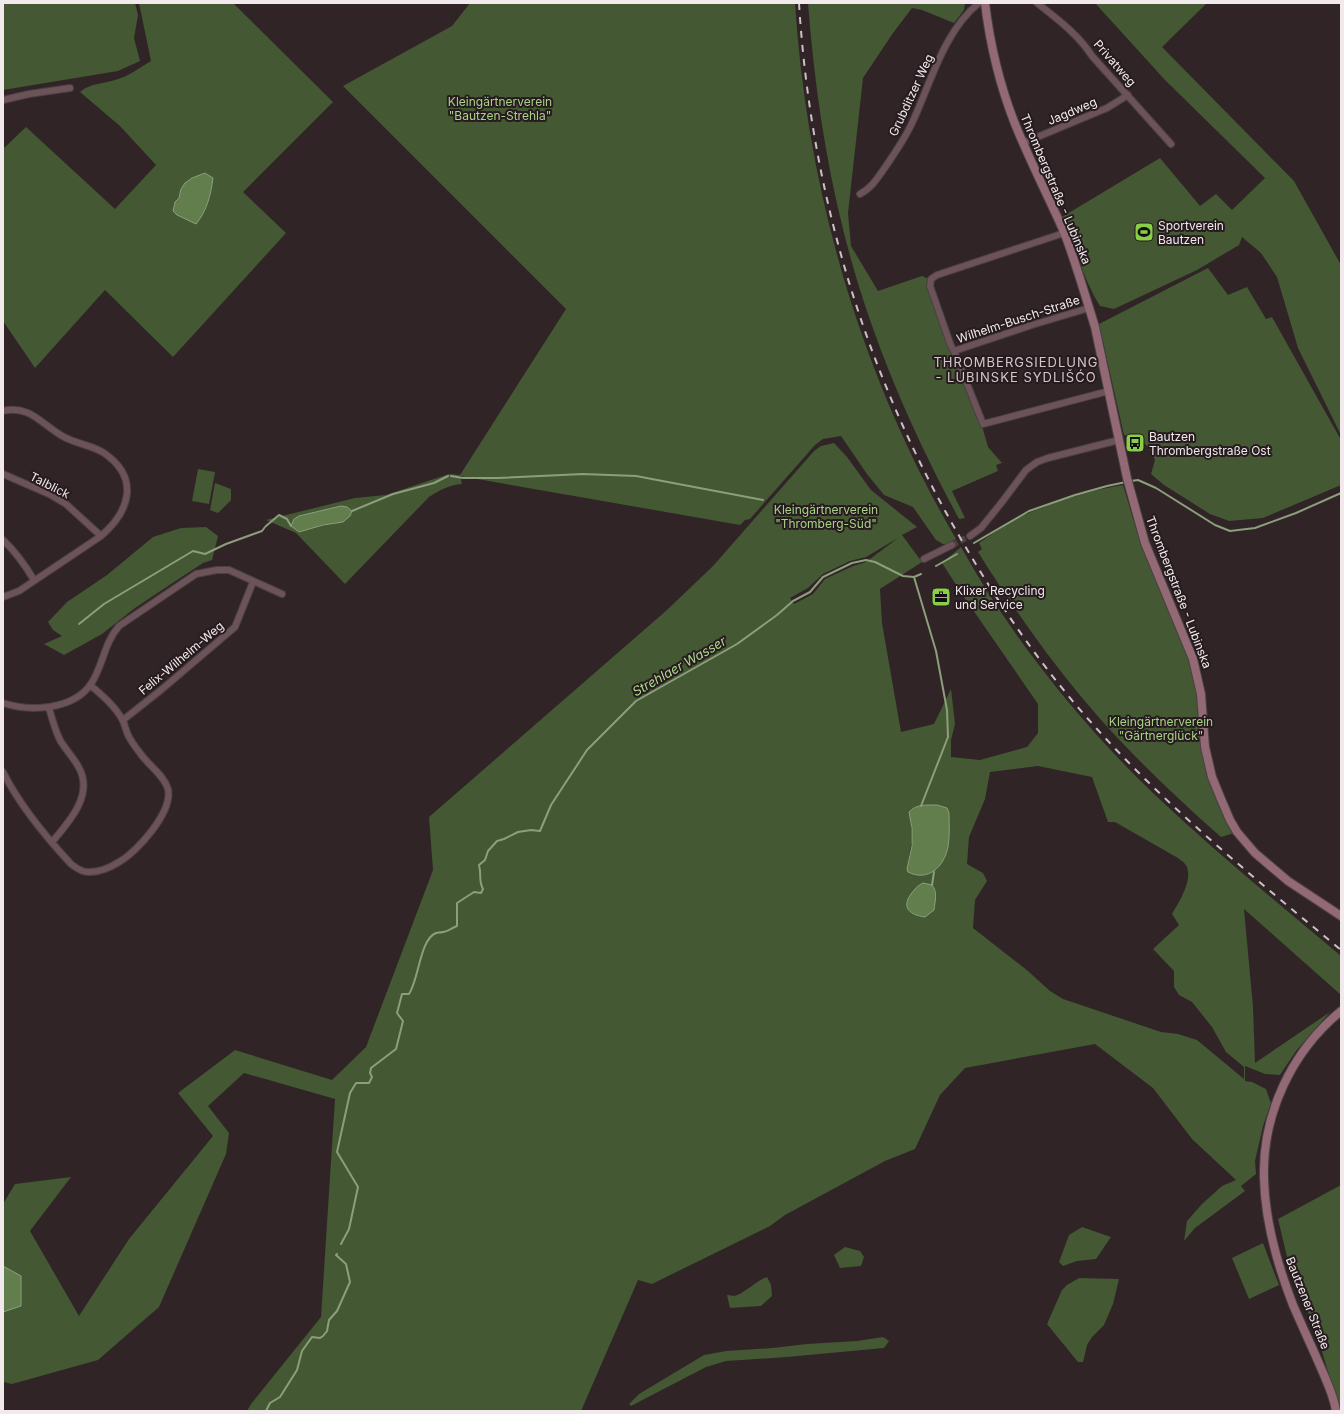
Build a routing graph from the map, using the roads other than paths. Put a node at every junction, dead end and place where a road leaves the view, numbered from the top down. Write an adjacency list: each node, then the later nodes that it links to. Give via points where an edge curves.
1 (979, 3): 9 (street, Grubditzer Weg, via 955,28 902,142 873,184)
2 (986, 3): 7 (street, Thrombergstraße - Lubinska, via 987,18 1006,98)
3 (1037, 3): 5 (street, Privatweg, via 1073,33)
4 (70, 88): 6 (street)
5 (1128, 95): 7 (street, Jagdweg, via 1107,108); 8 (street, Privatweg)
6 (3, 100)
7 (1023, 143): 10 (street, Thrombergstraße - Lubinska)
8 (1171, 144)
9 (860, 194)
10 (1064, 233): 11 (street, Thrombergstraße - Lubinska); 12 (street, via 931,279 930,286)
11 (1089, 308): 12 (street, Wilhelm-Busch-Straße); 13 (street, Thrombergstraße - Lubinska)
12 (954, 351): 13 (street, via 982,424)
13 (1109, 390): 15 (street, Thrombergstraße - Lubinska)
14 (3, 411): 17 (street, via 20,409 29,413 64,437 103,453 120,468 127,479 124,506 112,527)
15 (1119, 440): 18 (street, via 1037,462 1026,470 980,528); 32 (street, Thrombergstraße - Lubinska, via 1145,543 1194,659 1201,694 1205,747 1212,777 1230,820 1260,858 1288,881)
16 (3, 474): 17 (street, Talblick, via 66,504)
17 (101, 536): 22 (street)
18 (970, 536)
19 (3, 540): 22 (street, via 14,550)
20 (952, 545): 21 (street)
21 (924, 559)
22 (34, 580): 25 (street, via 19,591)
23 (253, 582): 24 (street); 26 (street, via 229,570 196,574 119,626 112,634); 29 (street, Felix-Wilhelm-Weg, via 235,627)
24 (282, 594)
25 (3, 596)
26 (90, 685): 28 (street, via 76,698); 29 (street, via 105,697)
27 (3, 703): 28 (street)
28 (49, 708): 31 (street, via 61,742 79,767 83,787 72,818)
29 (123, 720): 31 (street, via 129,737 140,754 163,779 168,789 165,810 133,851 105,869 90,872 80,870 70,864)
30 (3, 772): 31 (street, via 26,811)
31 (52, 842)
32 (1341, 916)
33 (1341, 1011): 34 (street, Bautzener Straße, via 1327,1022 1312,1040 1281,1088 1269,1127 1264,1177 1270,1231 1282,1276 1331,1390)
34 (1336, 1411)

